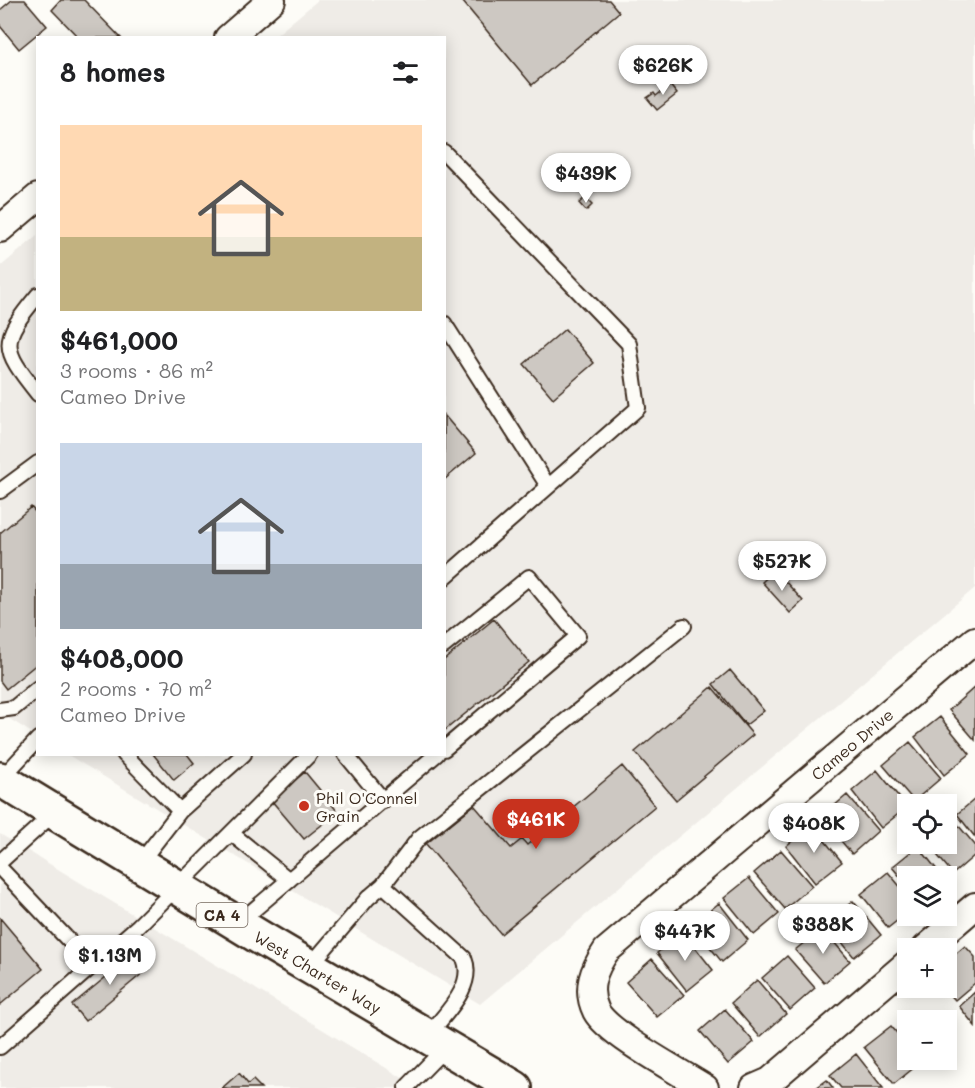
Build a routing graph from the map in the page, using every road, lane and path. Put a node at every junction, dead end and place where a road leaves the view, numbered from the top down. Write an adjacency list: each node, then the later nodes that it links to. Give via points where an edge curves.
1 (273, 0): 2 (street)
2 (230, 36)
3 (446, 154): 10 (lane, via 629,344 638,408)
4 (36, 199): 5 (street)
5 (0, 229)
6 (36, 297): 8 (lane, via 14,317 2,341 5,354)
7 (446, 326): 10 (lane)
8 (36, 392)
9 (36, 464): 11 (lane)
10 (548, 486): 12 (lane)
11 (0, 491)
12 (446, 576)
13 (684, 626): 34 (lane, via 419,838)
14 (975, 640): 46 (street, Cameo Drive, via 606,951 592,972 596,1011 611,1028)
15 (446, 644): 19 (lane, via 529,577 578,636)
16 (36, 690): 17 (lane, via 14,708)
17 (0, 710)
18 (36, 741): 25 (lane)
19 (446, 747)
20 (126, 756): 27 (lane)
21 (242, 756): 27 (lane)
22 (308, 756): 29 (lane)
23 (347, 756): 26 (lane)
24 (435, 756): 26 (lane)
25 (0, 779): 28 (highway, West Charter Way / CA 4)
26 (383, 800): 33 (lane)
27 (180, 811): 31 (lane)
28 (54, 812): 30 (lane); 31 (highway, West Charter Way / CA 4)
29 (231, 833): 33 (lane); 35 (lane)
30 (0, 862)
31 (140, 864): 35 (highway, West Charter Way / CA 4)
32 (0, 868): 39 (lane)
33 (289, 880): 37 (lane)
34 (383, 885): 40 (lane); 42 (lane, via 464,958 469,970 467,983)
35 (178, 888): 37 (highway, West Charter Way / CA 4); 39 (lane)
36 (975, 906): 38 (street)
37 (237, 924): 40 (highway, West Charter Way / CA 4)
38 (938, 938)
39 (93, 966): 43 (lane)
40 (309, 967): 42 (highway, West Charter Way / CA 4)
41 (897, 972): 47 (street, via 770,1081)
42 (437, 1042): 44 (lane); 45 (highway, West Charter Way / CA 4)
43 (0, 1047)
44 (406, 1088)
45 (515, 1088)
46 (705, 1088)
47 (754, 1088)

